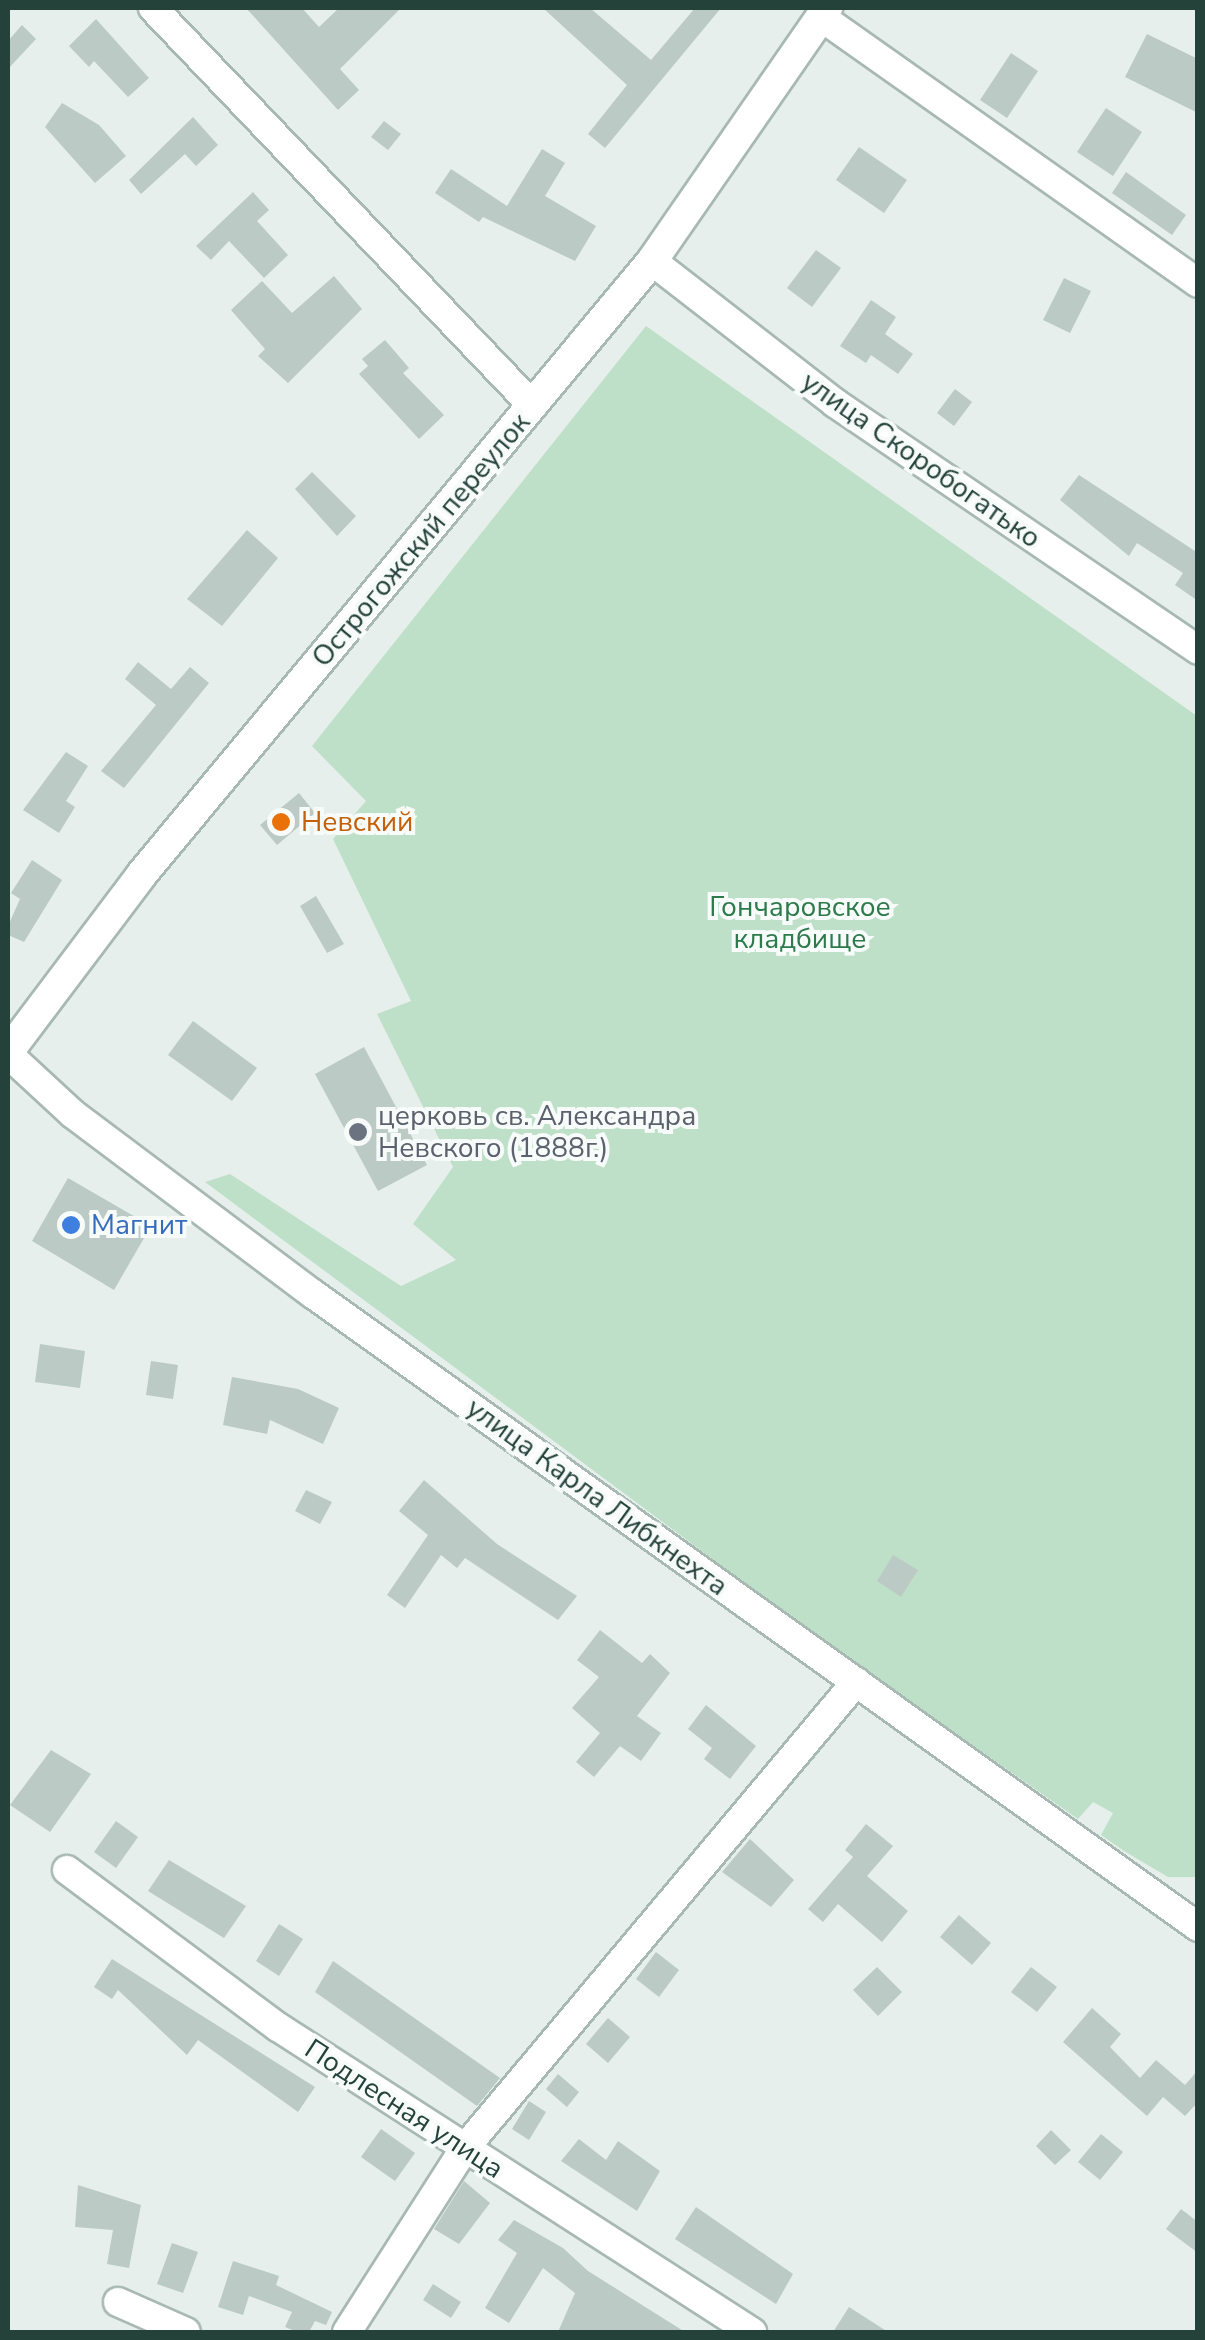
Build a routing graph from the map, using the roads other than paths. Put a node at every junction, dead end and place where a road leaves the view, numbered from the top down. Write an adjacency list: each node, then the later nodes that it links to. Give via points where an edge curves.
1 (153, 8): 5 (street)
2 (824, 12): 3 (main road, Острогожский переулок); 4 (street, Острогожский переулок)
3 (652, 261): 5 (main road, Острогожский переулок); 6 (street, улица Скоробогатько, via 835,403)
4 (1198, 283)
5 (534, 406): 7 (main road, Острогожский переулок, via 142,874)
6 (1198, 650)
7 (8, 1053): 8 (street, улица Карла Либкнехта, via 73,1114 313,1294)
8 (856, 1682): 10 (street, улица Карла Либкнехта); 11 (street)
9 (67, 1870): 11 (street, Подлесная улица, via 278,2026)
10 (1198, 1927)
11 (464, 2149): 14 (street); 15 (street, Подлесная улица)
12 (118, 2302): 13 (street)
13 (186, 2332)
14 (347, 2332)
15 (752, 2332)

